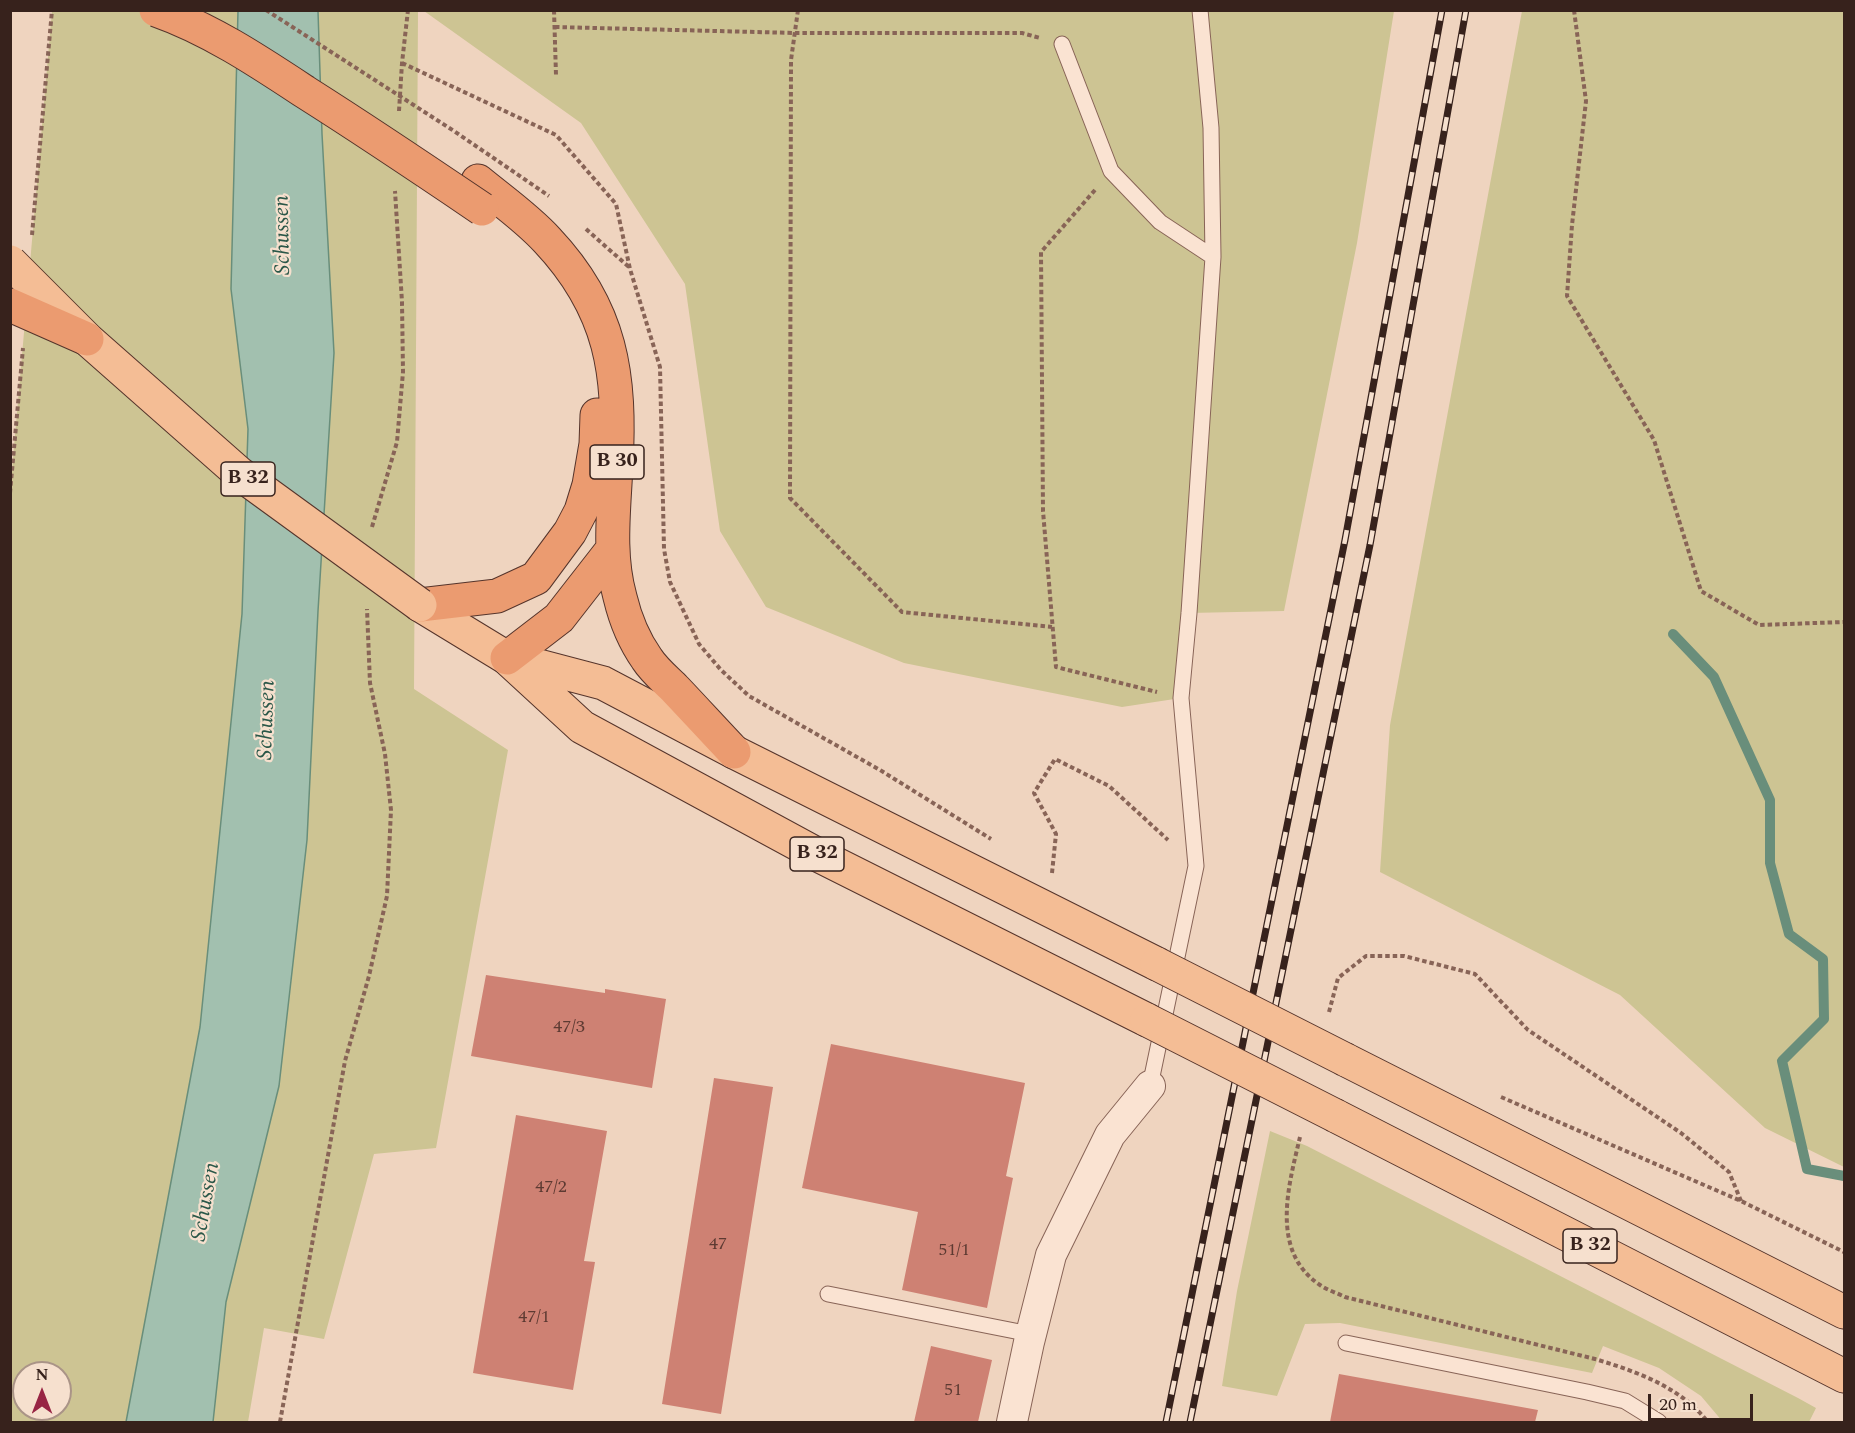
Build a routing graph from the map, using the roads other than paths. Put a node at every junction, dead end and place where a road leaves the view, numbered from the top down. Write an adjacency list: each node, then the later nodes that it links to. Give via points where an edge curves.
1 (156, 10): 5 (highway, bridge, via 237,48 368,132)
2 (213, 10): 5 (highway, B 30, via 280,52)
3 (1200, 10): 6 (lane, via 1210,128)
4 (1062, 44): 6 (lane, via 1111,171 1160,222)
5 (480, 195): 10 (highway, B 30, via 538,232 561,256 582,284 605,335 618,396); 11 (highway, via 500,222 552,274 573,309 596,372 597,444 581,511 536,578 497,596)
6 (1213, 257): 14 (lane, via 1181,698 1196,866)
7 (10, 262): 9 (main road, B 32, bridge)
8 (10, 305): 9 (highway, bridge)
9 (87, 339): 11 (main road, B 32, bridge, via 240,474)
10 (612, 550): 12 (highway, via 559,618); 13 (highway, B 30, via 620,597 647,660)
11 (420, 605): 12 (main road, B 32)
12 (507, 658): 13 (main road, B 32, via 603,683); 19 (main road, B 32, bridge, via 582,727 820,856)
13 (734, 752): 16 (main road, B 32, bridge)
14 (1150, 1086): 17 (street, via 1110,1135 1051,1255)
15 (828, 1294): 17 (lane)
16 (1845, 1312)
17 (1030, 1334): 20 (street)
18 (1346, 1343): 21 (lane, via 1625,1401)
19 (1845, 1376)
20 (1012, 1422)
21 (1659, 1422)

